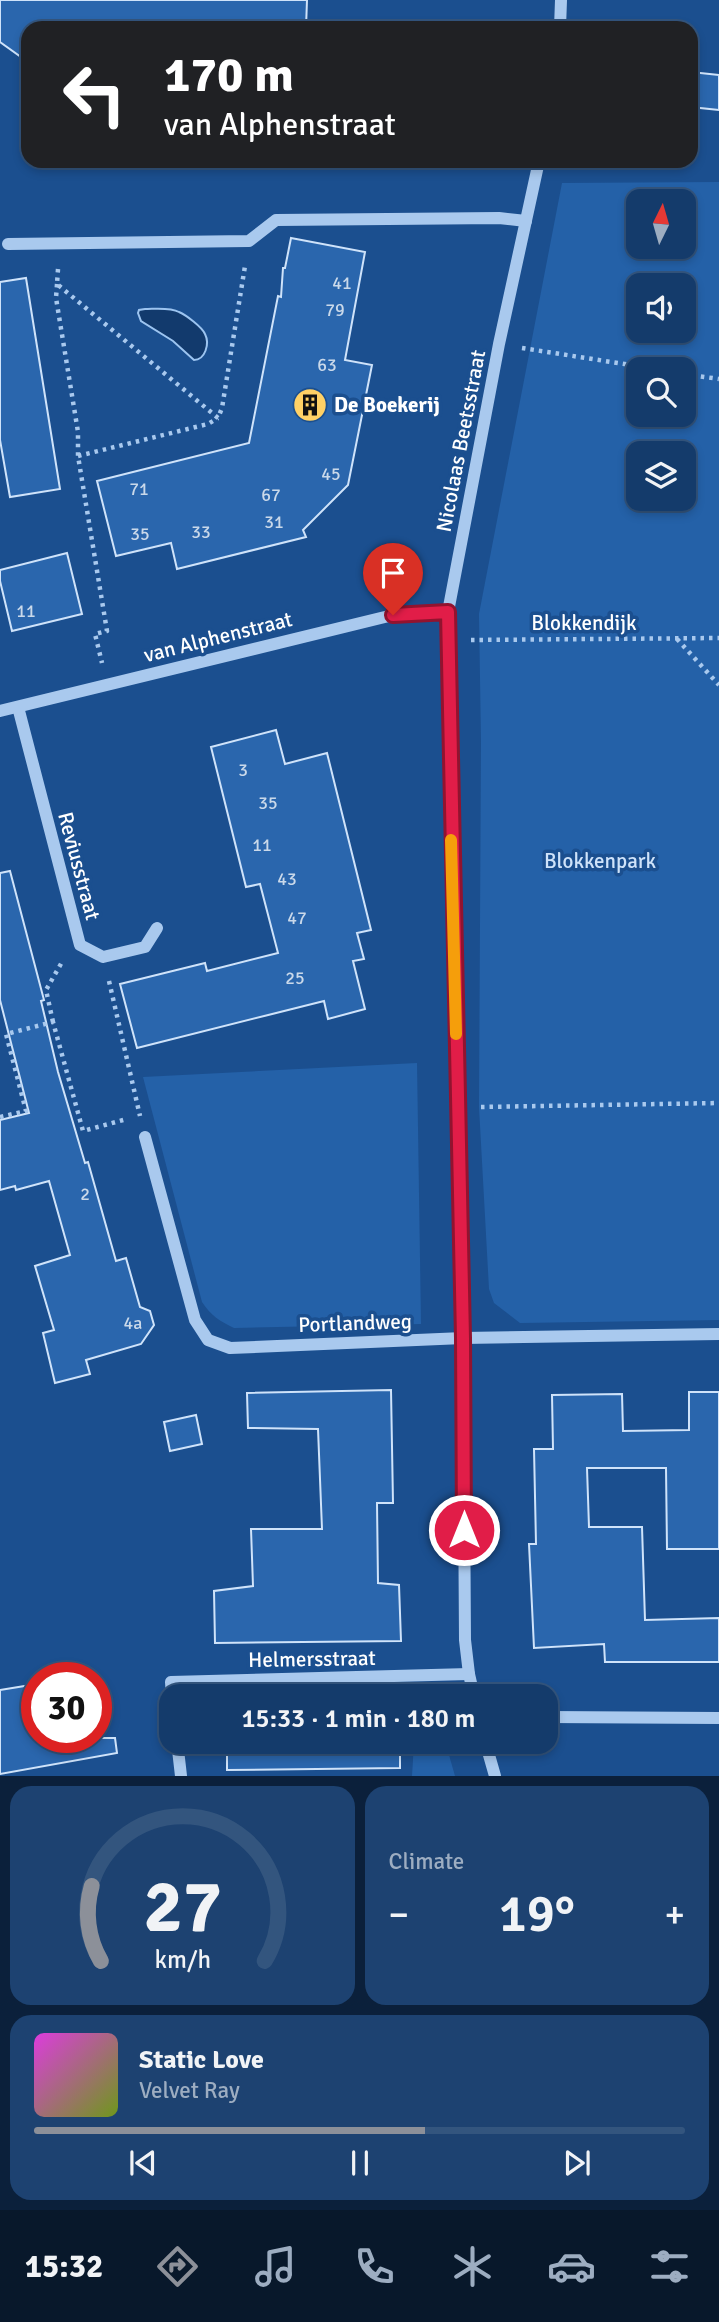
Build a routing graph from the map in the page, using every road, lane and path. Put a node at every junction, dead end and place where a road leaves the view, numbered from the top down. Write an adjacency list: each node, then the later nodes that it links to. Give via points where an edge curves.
1 (561, 0): 2 (street)
2 (560, 21)
3 (537, 168): 4 (street, Nicolaas Beetsstraat)
4 (526, 221): 5 (street, via 276,220); 9 (street, Nicolaas Beetsstraat)
5 (249, 241): 6 (street); 13 (path)
6 (61, 243): 7 (street); 8 (path)
7 (8, 244)
8 (57, 284): 13 (path); 14 (path)
9 (499, 344): 10 (path); 15 (street, Nicolaas Beetsstraat)
10 (626, 364)
11 (696, 376): 12 (path)
12 (719, 379)
13 (218, 418): 14 (path)
14 (78, 456): 21 (path, via 107,631 95,634)
15 (448, 612): 18 (street, Nicolaas Beetsstraat); 21 (street, van Alphenstraat, via 393,615)
16 (719, 638): 17 (path, Blokkendijk)
17 (677, 639): 19 (path, Blokkendijk); 22 (path)
18 (449, 640): 19 (path, Blokkendijk); 35 (street, Nicolaas Beetsstraat)
19 (472, 640): 20 (path)
20 (472, 653)
21 (107, 684): 23 (street, van Alphenstraat)
22 (719, 685)
23 (18, 707): 24 (street, van Alphenstraat); 26 (street, Reviusstraat)
24 (0, 711)
25 (157, 928): 27 (street, via 145,947)
26 (80, 946): 27 (street, Reviusstraat); 28 (path, via 63,959 46,990)
27 (103, 957): 31 (path)
28 (53, 1022): 31 (path, via 83,1131); 32 (path, via 6,1034 26,1111)
29 (719, 1103): 30 (path)
30 (479, 1107)
31 (140, 1115): 33 (path)
32 (0, 1117)
33 (145, 1138): 35 (street, Portlandweg, via 195,1320 208,1340 230,1348)
34 (719, 1334): 35 (street, Portlandweg)
35 (463, 1338): 36 (street, Nicolaas Beetsstraat)
36 (469, 1674): 37 (street, Helmersstraat); 38 (street, Nicolaas Beetsstraat)
37 (171, 1684)
38 (471, 1684)
39 (558, 1717): 40 (street)
40 (719, 1718)
41 (178, 1754): 43 (street)
42 (489, 1754): 44 (street)
43 (181, 1776)
44 (495, 1776)

